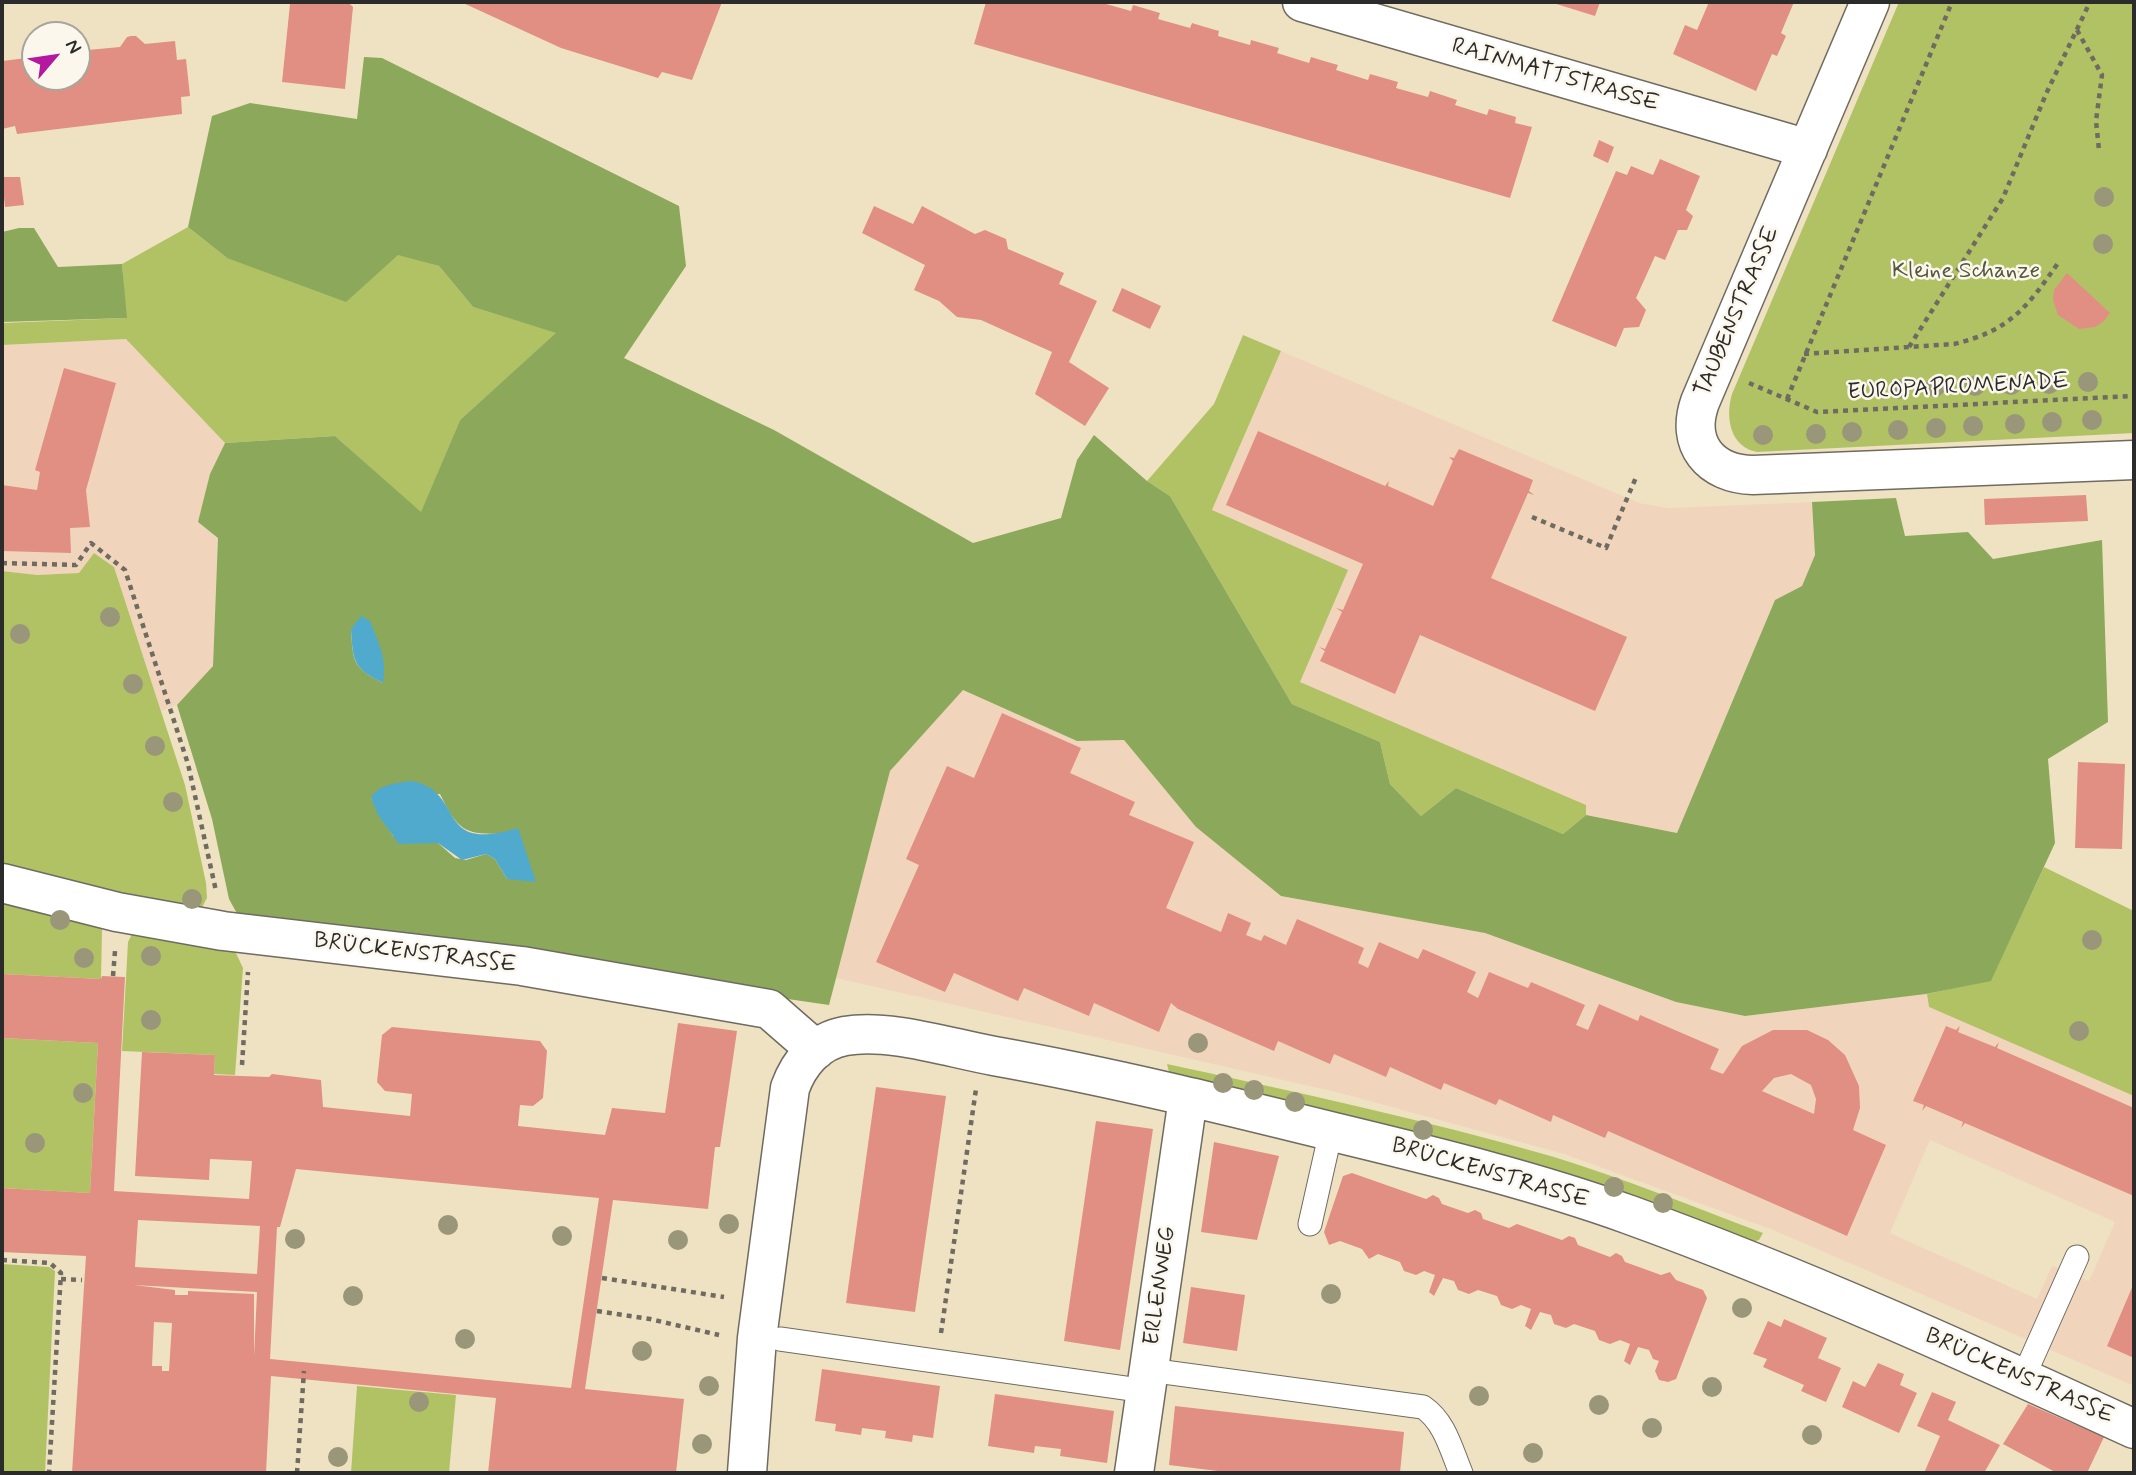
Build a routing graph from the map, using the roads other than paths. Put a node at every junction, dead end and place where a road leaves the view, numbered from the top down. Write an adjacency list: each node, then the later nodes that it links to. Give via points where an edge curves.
1 (1302, 2): 3 (street, RAINMATTSTRASSE)
2 (1870, 2): 3 (street, TAUBENSTRASSE)
3 (1808, 149): 4 (street, TAUBENSTRASSE, via 1697,410 1698,438 1711,461 1731,474 1752,475)
4 (2134, 460)
5 (2, 883): 6 (street, BRÜCKENSTRASSE, via 117,912 237,933 522,966 769,1009)
6 (816, 1050): 7 (street, BRÜCKENSTRASSE, via 842,1036 872,1034 1038,1064); 15 (street, BRÜCKENSTRASSE, via 801,1065 790,1088 757,1338)
7 (1188, 1098): 8 (street, BRÜCKENSTRASSE); 13 (street, ERLENWEG)
8 (1331, 1131): 9 (lane); 12 (street, BRÜCKENSTRASSE, via 1626,1214 1769,1269)
9 (1310, 1224)
10 (2077, 1256): 12 (lane)
11 (780, 1339): 13 (lane, via 936,1362)
12 (2023, 1378): 14 (street, BRÜCKENSTRASSE)
13 (1148, 1381): 16 (street, ERLENWEG); 17 (lane, via 1423,1407 1441,1426)
14 (2134, 1429)
15 (747, 1473)
16 (1134, 1473)
17 (1461, 1473)

